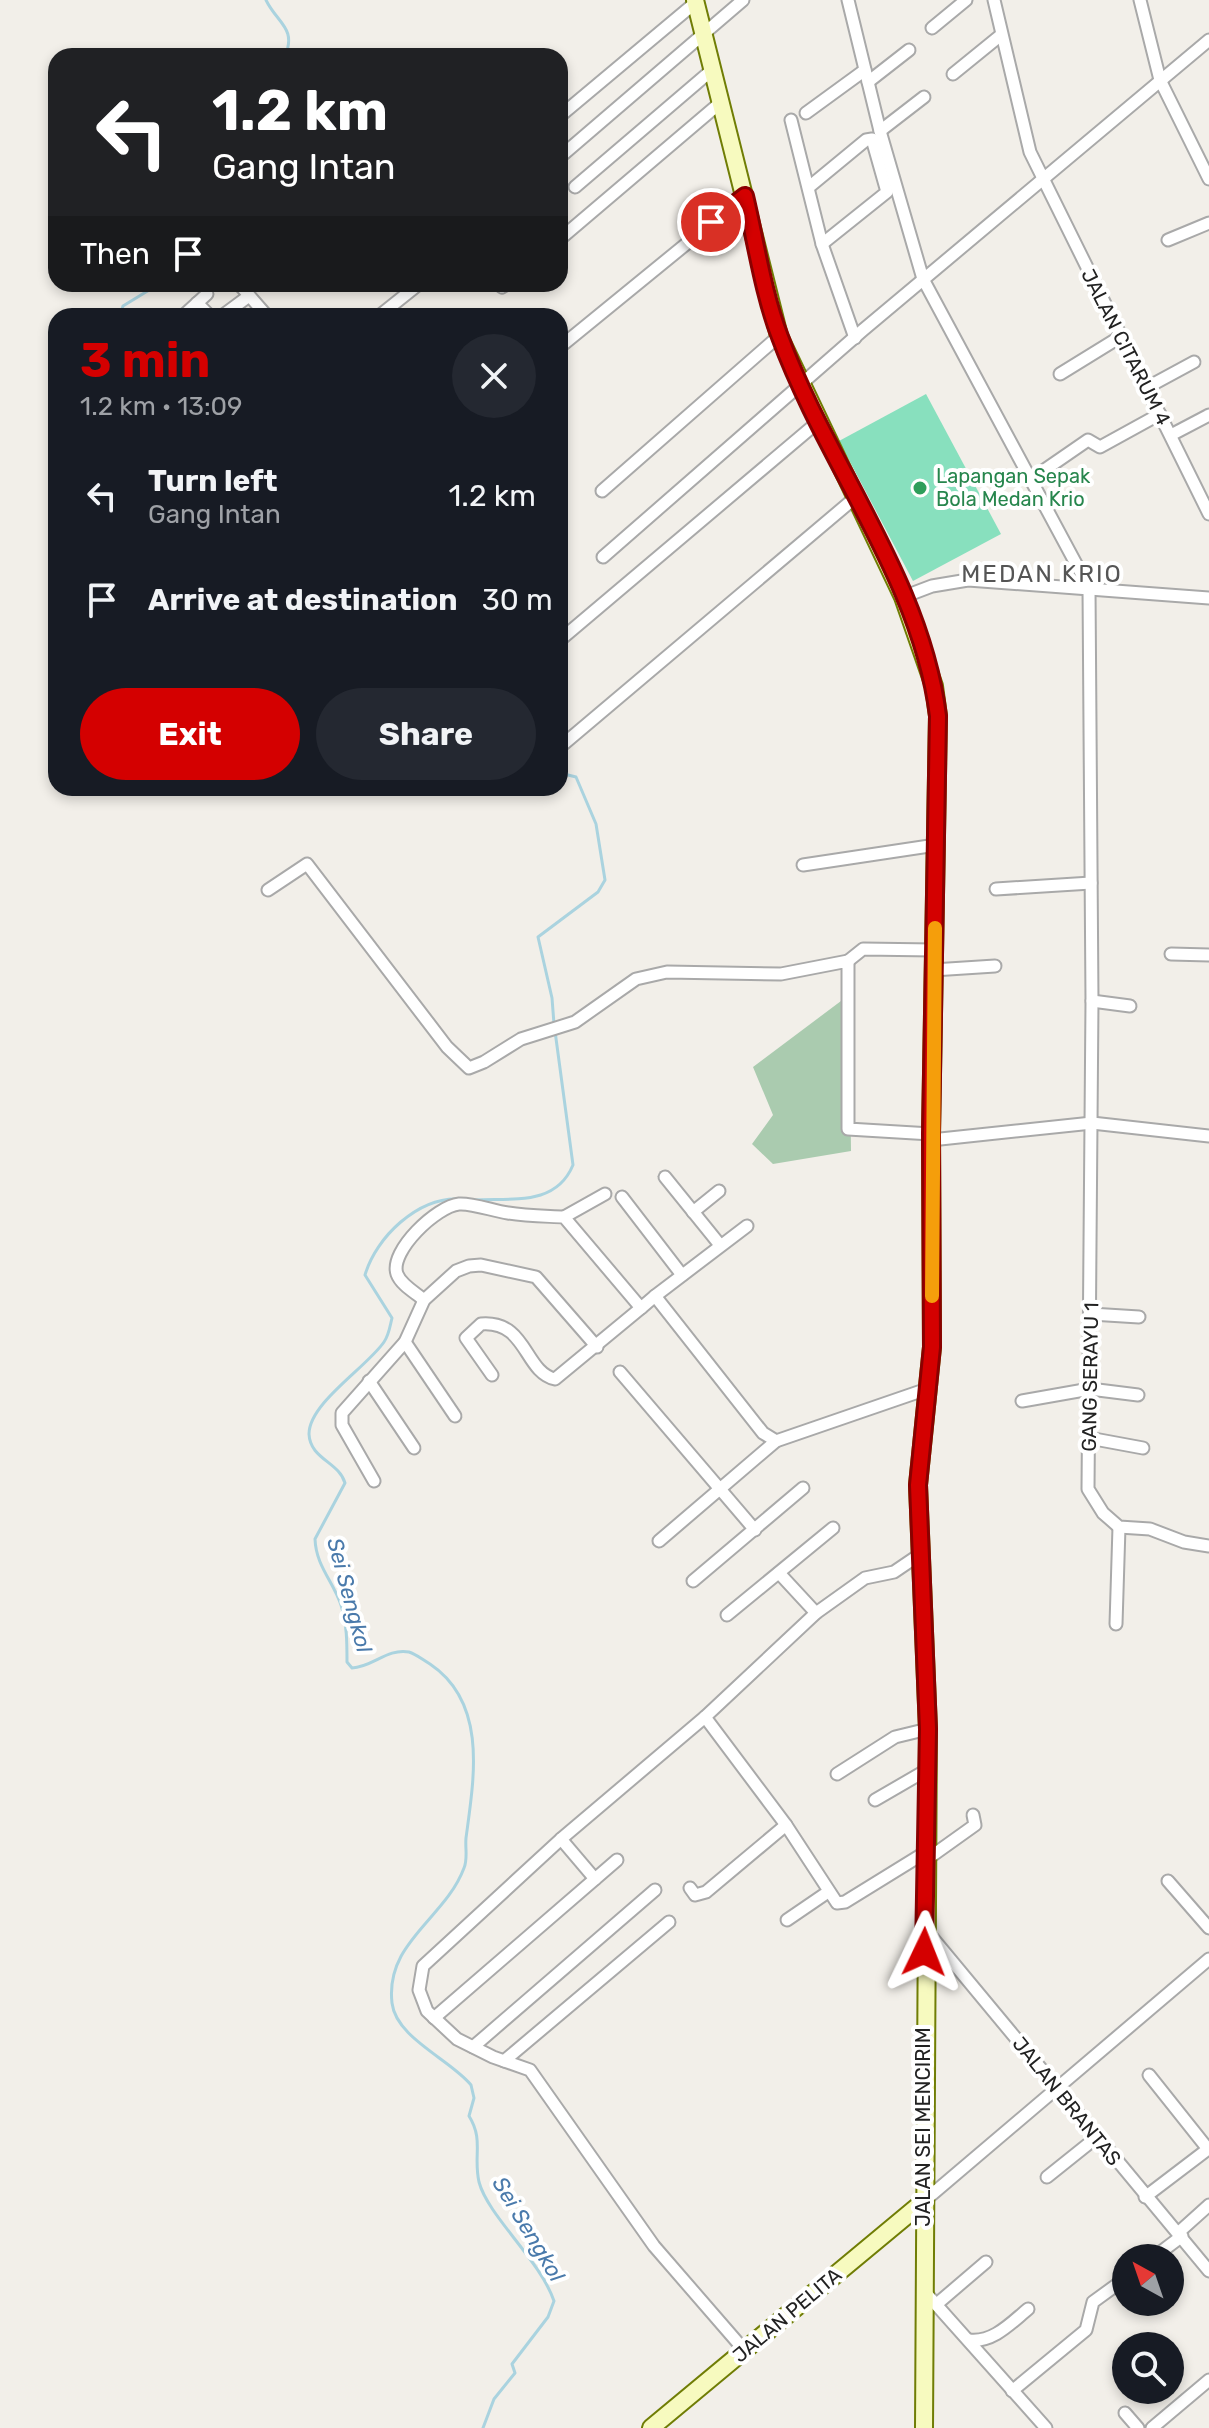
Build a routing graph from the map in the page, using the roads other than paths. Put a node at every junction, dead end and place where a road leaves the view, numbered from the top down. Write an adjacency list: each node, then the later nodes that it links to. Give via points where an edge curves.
1 (743, 0): 8 (street)
2 (848, 0): 14 (street)
3 (966, 0): 7 (street)
4 (994, 0): 9 (street, JALAN CITARUM 4)
5 (1140, 0): 15 (street)
6 (695, 1): 8 (street, JALAN SEI MENCIRIM); 18 (street)
7 (932, 28)
8 (703, 33): 12 (street, JALAN SEI MENCIRIM); 22 (street)
9 (1001, 35): 13 (street); 23 (street, JALAN CITARUM 4, via 1030,152)
10 (1209, 40): 15 (street)
11 (909, 50): 14 (street)
12 (712, 70): 17 (street, JALAN SEI MENCIRIM); 25 (street)
13 (953, 74)
14 (866, 76): 19 (street); 21 (street)
15 (1160, 80): 23 (street); 24 (street)
16 (924, 97): 21 (street)
17 (720, 103): 27 (street, JALAN SEI MENCIRIM); 29 (street)
18 (568, 109)
19 (806, 113)
20 (791, 120): 26 (street)
21 (880, 131): 32 (street)
22 (568, 150)
23 (1043, 179): 32 (street); 44 (street, JALAN CITARUM 4)
24 (1209, 179)
25 (575, 187)
26 (809, 187): 31 (street); 31 (street, via 872,139 887,192)
27 (745, 196): 43 (street, JALAN SEI MENCIRIM); 46 (street)
28 (1209, 223): 30 (street)
29 (568, 232)
30 (1168, 240)
31 (822, 244): 45 (street)
32 (923, 279): 45 (street); 55 (street)
33 (246, 292): 36 (street)
34 (409, 292): 42 (street)
35 (207, 294): 37 (street)
36 (249, 296): 40 (street); 41 (street)
37 (197, 303): 38 (street); 39 (street)
38 (192, 308)
39 (202, 308)
40 (233, 308)
41 (260, 308)
42 (389, 308)
43 (779, 336): 49 (street, JALAN SEI MENCIRIM); 56 (street)
44 (1120, 337): 48 (street); 50 (street, JALAN CITARUM 4)
45 (855, 338): 49 (street)
46 (568, 340)
47 (1194, 362): 50 (street)
48 (1060, 374)
49 (801, 386): 53 (street, JALAN SEI MENCIRIM); 59 (street)
50 (1146, 388): 51 (street, JALAN CITARUM 4)
51 (1160, 414): 54 (street, JALAN CITARUM 4); 55 (street, via 1100,447 1088,440)
52 (1209, 415): 54 (street)
53 (818, 422): 57 (street, JALAN SEI MENCIRIM); 63 (street)
54 (1171, 435): 58 (street, JALAN CITARUM 4)
55 (1030, 480): 60 (street)
56 (602, 491)
57 (856, 497): 61 (street, JALAN SEI MENCIRIM); 64 (street)
58 (1209, 514)
59 (603, 557)
60 (1089, 588): 61 (street, via 968,580); 62 (street); 67 (street, GANG SERAYU 1)
61 (903, 597): 65 (street, JALAN SEI MENCIRIM, via 934,686 938,716)
62 (1209, 598)
63 (568, 633)
64 (568, 740)
65 (936, 845): 66 (street); 70 (street, JALAN SEI MENCIRIM)
66 (803, 865)
67 (1091, 883): 68 (street); 76 (street, GANG SERAYU 1)
68 (996, 889)
69 (268, 890): 73 (street, via 307,864 465,1066 475,1067 521,1039 559,1029 636,979 667,972 781,974)
70 (934, 950): 73 (street, via 863,949); 75 (street, JALAN SEI MENCIRIM)
71 (1171, 954): 72 (street)
72 (1209, 955)
73 (848, 961): 80 (street, via 848,1129)
74 (995, 966): 75 (street)
75 (933, 970): 80 (street, JALAN SEI MENCIRIM)
76 (1092, 1001): 77 (street); 78 (street, GANG SERAYU 1)
77 (1130, 1006)
78 (1092, 1123): 79 (street); 80 (street); 93 (street, GANG SERAYU 1)
79 (1209, 1136)
80 (931, 1137): 100 (street, JALAN SEI MENCIRIM)
81 (665, 1177): 85 (street)
82 (719, 1191): 85 (street)
83 (605, 1194): 86 (street)
84 (622, 1197): 89 (street)
85 (693, 1212): 88 (street)
86 (564, 1217): 91 (street, via 460,1204 448,1207 418,1230 396,1266 400,1280); 92 (street)
87 (747, 1226): 88 (street)
88 (720, 1245): 89 (street)
89 (682, 1275): 90 (street)
90 (655, 1296): 92 (street); 106 (street, via 763,1433)
91 (424, 1300): 95 (street); 96 (street, via 469,1266 528,1274)
92 (641, 1308): 96 (street)
93 (1091, 1314): 94 (street); 101 (street, GANG SERAYU 1)
94 (1139, 1317)
95 (405, 1342): 99 (street); 104 (street)
96 (597, 1347): 98 (street, via 555,1379 545,1375 511,1331 481,1324 466,1338)
97 (620, 1372): 111 (street)
98 (492, 1375)
99 (369, 1381): 107 (street); 109 (street, via 340,1419)
100 (930, 1388): 106 (street); 117 (street, JALAN SEI MENCIRIM, via 918,1485)
101 (1090, 1389): 102 (street); 103 (street); 105 (street, GANG SERAYU 1)
102 (1138, 1395)
103 (1022, 1401)
104 (455, 1416)
105 (1089, 1438): 108 (street); 112 (street, GANG SERAYU 1, via 1088,1489)
106 (776, 1441): 111 (street)
107 (414, 1448)
108 (1143, 1448)
109 (374, 1481)
110 (803, 1488): 114 (street)
111 (719, 1490): 114 (street); 115 (street)
112 (1119, 1527): 116 (street, via 1150,1529); 122 (street)
113 (833, 1528): 118 (street)
114 (755, 1530): 119 (street)
115 (659, 1541)
116 (1209, 1546)
117 (922, 1553): 120 (street, via 894,1572 865,1578); 124 (street, JALAN SEI MENCIRIM)
118 (779, 1573): 120 (street); 121 (street)
119 (693, 1581)
120 (816, 1613): 123 (street)
121 (727, 1615)
122 (1116, 1624)
123 (705, 1717): 129 (street); 130 (street)
124 (928, 1729): 125 (street, JALAN SEI MENCIRIM); 126 (street, via 895,1737)
125 (925, 1771): 127 (street); 131 (street, JALAN SEI MENCIRIM)
126 (837, 1774)
127 (875, 1800)
128 (973, 1815): 131 (street, via 975,1825)
129 (786, 1825): 135 (street, via 706,1892 695,1895); 137 (street)
130 (561, 1839): 133 (street); 143 (street, via 423,1966 419,1990)
131 (926, 1856): 137 (street, via 841,1904); 141 (street, JALAN SEI MENCIRIM)
132 (617, 1860): 133 (street)
133 (595, 1879): 143 (street)
134 (1168, 1881): 140 (street)
135 (690, 1888)
136 (655, 1890): 144 (street)
137 (828, 1892): 138 (street)
138 (787, 1920)
139 (669, 1922): 145 (street)
140 (1209, 1928)
141 (926, 1930): 147 (street, JALAN BRANTAS); 152 (street, JALAN SEI MENCIRIM)
142 (1209, 1959): 147 (street)
143 (434, 2018): 144 (street)
144 (473, 2047): 145 (street)
145 (504, 2061): 163 (street, via 530,2070 548,2090 654,2246)
146 (1149, 2075): 149 (street)
147 (1056, 2086): 148 (street, JALAN BRANTAS); 152 (street)
148 (1097, 2137): 150 (street); 151 (street, JALAN BRANTAS)
149 (1208, 2150): 151 (street)
150 (1047, 2177)
151 (1145, 2197): 154 (street, JALAN BRANTAS)
152 (923, 2202): 159 (street, JALAN SEI MENCIRIM); 163 (street, JALAN PELITA)
153 (1209, 2205): 154 (street)
154 (1180, 2234): 155 (street); 157 (street, JALAN BRANTAS)
155 (1169, 2244)
156 (986, 2262): 160 (street)
157 (1209, 2271)
158 (1112, 2288): 165 (street, via 1093,2302 1086,2330)
159 (924, 2291): 160 (street); 168 (street, JALAN SEI MENCIRIM)
160 (938, 2303): 162 (street)
161 (1028, 2309): 162 (street, via 1004,2330)
162 (969, 2340): 165 (street)
163 (745, 2351): 167 (street, JALAN PELITA)
164 (1209, 2380): 171 (street)
165 (1012, 2391): 169 (street)
166 (1125, 2413): 170 (street)
167 (651, 2428)
168 (924, 2428)
169 (1046, 2428)
170 (1138, 2428)
171 (1152, 2428)

